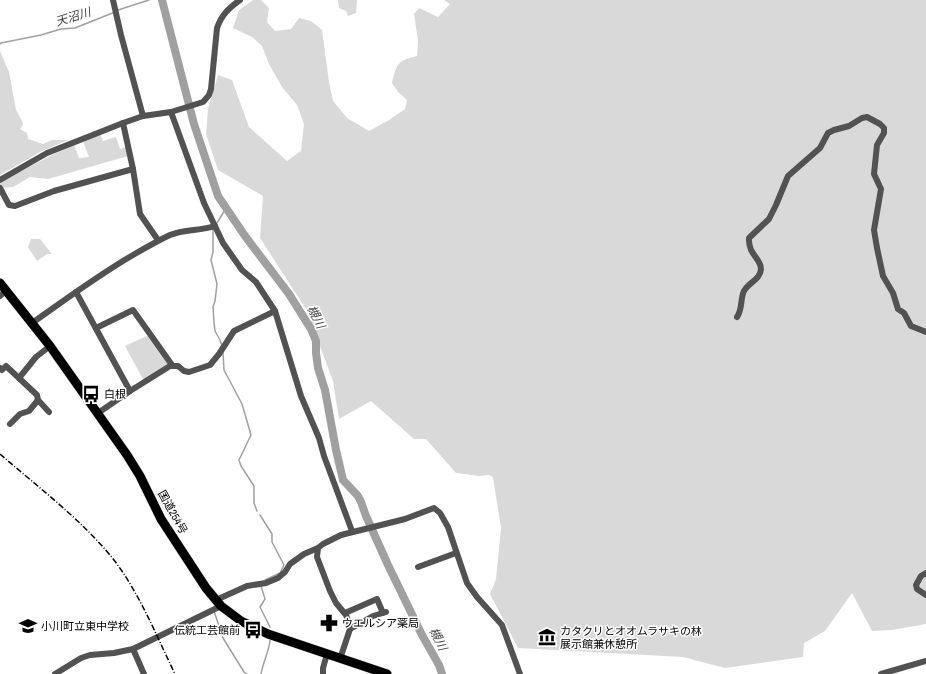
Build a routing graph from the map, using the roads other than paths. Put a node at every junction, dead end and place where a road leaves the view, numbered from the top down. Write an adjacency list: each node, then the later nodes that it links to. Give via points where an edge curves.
1 (113, 0): 5 (street)
2 (240, 0): 3 (street)
3 (231, 3): 4 (street, via 217,28 209,95 201,102)
4 (173, 112): 5 (street); 10 (street)
5 (143, 116): 6 (street)
6 (123, 123): 7 (street); 8 (street, via 47,153)
7 (133, 169): 9 (street, via 54,191 15,206 9,205); 11 (street, via 140,214)
8 (0, 180)
9 (0, 188)
10 (214, 226): 11 (street, via 172,234); 15 (street, via 229,253 242,270 256,282)
11 (158, 240): 13 (street)
12 (0, 283): 14 (highway, 国道254号)
13 (76, 292): 17 (street); 18 (street)
14 (3, 293): 17 (highway, 国道254号)
15 (275, 311): 21 (street, via 234,331 210,365 189,372); 29 (street, via 301,396)
16 (737, 317): 19 (street, via 741,311 744,291 758,278 761,269 749,246 749,238 769,219 788,176 816,152 828,133 867,117 884,128 878,144 874,174 881,189 874,230 883,276 893,293 898,309 904,313 911,326)
17 (32, 323): 20 (highway, 国道254号)
18 (96, 328): 21 (street, via 133,310); 24 (street)
19 (926, 332)
20 (50, 346): 23 (street, via 36,357); 27 (highway, 国道254号)
21 (172, 365): 24 (street)
22 (0, 368): 23 (street, via 2,370 6,366)
23 (19, 378): 25 (street, via 37,395)
24 (130, 391): 27 (street)
25 (38, 400): 26 (street); 28 (street, via 29,411 20,414)
26 (49, 412)
27 (98, 414): 35 (highway, 国道254号, via 128,455 172,537)
28 (10, 424)
29 (356, 531): 30 (street, via 331,539); 31 (street, via 405,519 431,508 437,509 448,527)
30 (318, 548): 35 (street, via 290,564 278,578 247,586); 36 (street, via 317,557 330,591 336,604)
31 (456, 552): 32 (street); 46 (street, via 467,583 502,624)
32 (418, 567)
33 (926, 573): 34 (street, via 921,576 916,586)
34 (926, 595)
35 (218, 603): 38 (street); 39 (highway, 国道254号, via 252,627)
36 (345, 613): 37 (street); 37 (street, via 377,599 385,612)
37 (350, 629): 40 (street)
38 (133, 649): 42 (street, via 90,655); 43 (street)
39 (327, 654): 40 (highway, 国道254号); 44 (street)
40 (340, 659): 45 (highway, 国道254号)
41 (926, 661): 47 (street)
42 (55, 674)
43 (144, 674)
44 (323, 674)
45 (386, 674)
46 (520, 674)
47 (883, 674)

